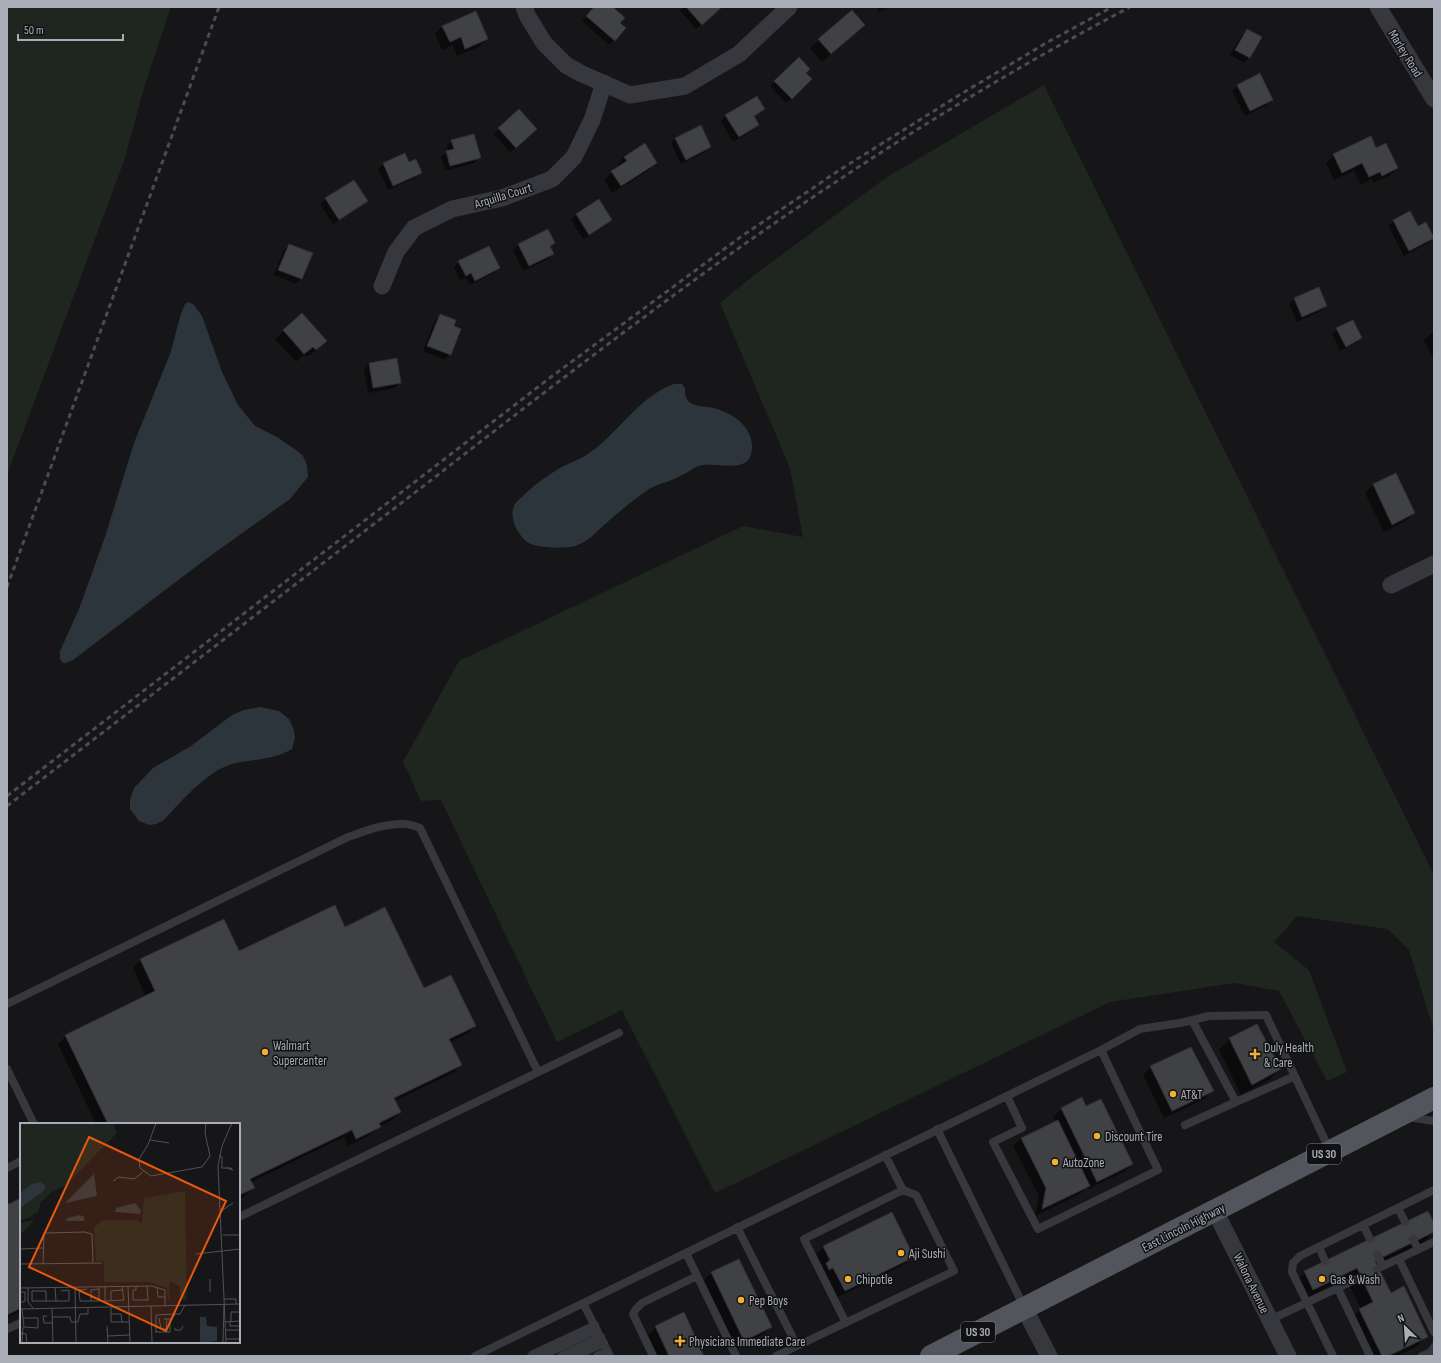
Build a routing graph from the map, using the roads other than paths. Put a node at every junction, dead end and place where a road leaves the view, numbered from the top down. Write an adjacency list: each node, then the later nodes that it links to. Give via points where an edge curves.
1 (524, 7): 4 (street, via 544,42 566,65)
2 (789, 7): 4 (street, via 739,54 685,86 630,95)
3 (1378, 7): 5 (street, Marley Road)
4 (604, 83): 6 (street, Arquilla Court, via 592,120 574,157 552,179 502,198 452,209 414,228 396,252)
5 (1434, 99)
6 (382, 286)
7 (1434, 564): 8 (street)
8 (1392, 585)
9 (7, 1004): 14 (lane, via 348,837 370,829 406,824 420,828)
10 (1192, 1020): 12 (lane, via 1140,1029); 15 (lane, via 1209,1016 1266,1015); 18 (lane)
11 (619, 1033): 14 (lane)
12 (1102, 1050): 16 (lane); 16 (lane, via 1158,1170 1038,1229 993,1142 1022,1128)
13 (7, 1068): 21 (lane)
14 (538, 1072): 32 (lane)
15 (1295, 1076): 18 (lane); 24 (lane)
16 (1007, 1096): 23 (lane)
17 (1434, 1098): 19 (main road, East Lincoln Highway / US 30)
18 (1236, 1102): 22 (lane)
19 (1398, 1117): 20 (lane); 24 (main road, East Lincoln Highway / US 30)
20 (1434, 1120)
21 (34, 1123)
22 (1185, 1125)
23 (937, 1130): 25 (lane); 51 (lane)
24 (1330, 1151): 31 (main road, East Lincoln Highway / US 30)
25 (885, 1155): 28 (lane); 35 (lane)
26 (20, 1162): 27 (lane)
27 (7, 1168)
28 (903, 1190): 54 (lane, via 804,1239); 54 (lane, via 916,1195 954,1271)
29 (1434, 1190): 30 (lane)
30 (1398, 1208): 33 (lane); 34 (lane)
31 (1215, 1211): 51 (main road, East Lincoln Highway / US 30); 52 (street, Walona Avenue)
32 (240, 1217)
33 (1405, 1222)
34 (1363, 1225): 36 (lane); 39 (lane)
35 (737, 1227): 41 (lane); 58 (lane)
36 (1370, 1239)
37 (1413, 1239): 40 (lane)
38 (1434, 1243): 40 (lane)
39 (1319, 1247): 44 (lane); 50 (lane, via 1300,1256 1293,1263 1292,1272)
40 (1418, 1249): 43 (lane)
41 (686, 1253): 45 (lane); 49 (lane)
42 (1377, 1254): 43 (lane, via 1380,1268)
43 (1399, 1259): 56 (lane)
44 (1325, 1261)
45 (697, 1276): 67 (lane, via 642,1303 633,1314); 68 (lane)
46 (1332, 1276): 48 (lane)
47 (1361, 1277): 48 (lane)
48 (1338, 1288): 50 (lane); 74 (lane)
49 (584, 1303): 57 (lane); 61 (lane)
50 (1307, 1303): 52 (lane); 73 (lane)
51 (1024, 1308): 70 (main road, East Lincoln Highway / US 30); 71 (street)
52 (1270, 1320): 72 (street, Walona Avenue)
53 (20, 1323): 55 (lane)
54 (846, 1323): 58 (lane)
55 (7, 1329)
56 (1434, 1332)
57 (599, 1334): 60 (lane); 62 (lane); 63 (lane); 64 (lane); 65 (lane)
58 (797, 1346): 69 (lane)
59 (1434, 1347): 75 (lane, via 1431,1352)
60 (609, 1354): 66 (lane)
61 (479, 1355)
62 (531, 1356)
63 (542, 1356)
64 (561, 1356)
65 (577, 1356)
66 (597, 1356)
67 (652, 1356)
68 (736, 1356)
69 (776, 1356)
70 (931, 1356)
71 (1049, 1356)
72 (1288, 1356)
73 (1333, 1356)
74 (1370, 1356)
75 (1422, 1356)

